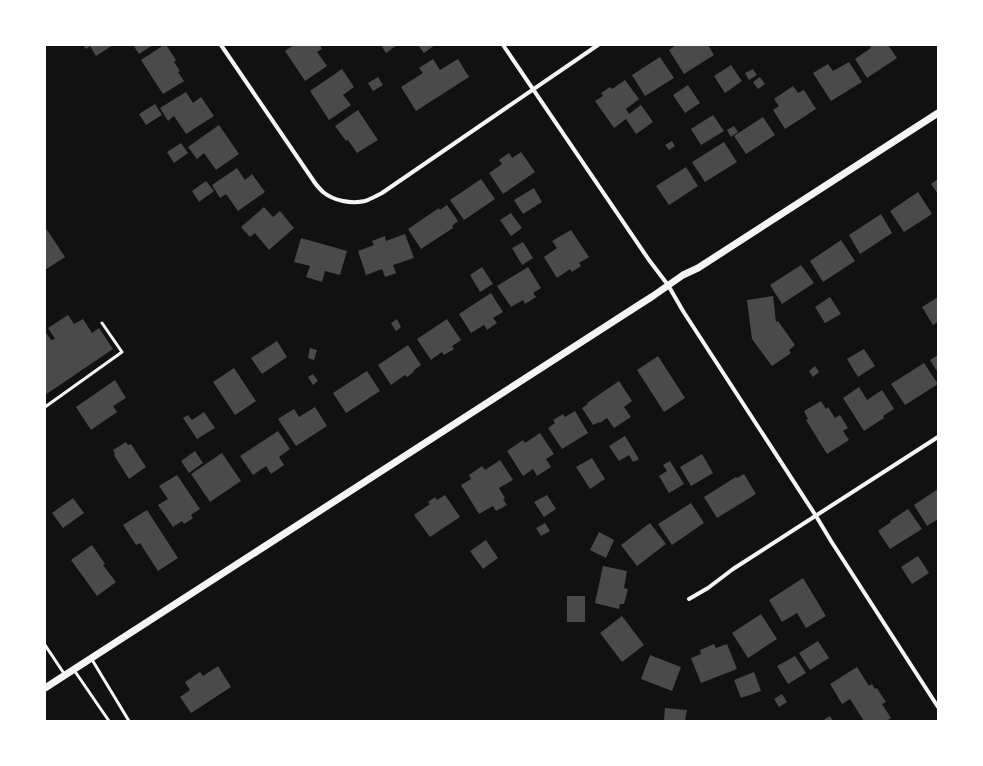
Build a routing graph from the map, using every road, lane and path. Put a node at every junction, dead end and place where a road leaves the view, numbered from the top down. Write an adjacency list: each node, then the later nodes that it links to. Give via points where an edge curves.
1 (221, 45): 4 (street, via 315,183 323,192 339,200 364,201 382,193)
2 (503, 45): 4 (street)
3 (598, 45): 4 (street)
4 (533, 90): 6 (street)
5 (938, 113): 6 (street)
6 (668, 286): 10 (street); 13 (street)
7 (102, 323): 8 (lane, via 122,352)
8 (45, 407)
9 (938, 437): 10 (street)
10 (816, 516): 11 (street); 17 (street)
11 (689, 598)
12 (45, 645): 15 (lane)
13 (91, 658): 14 (street); 19 (lane)
14 (74, 670): 15 (street); 18 (lane)
15 (65, 675): 16 (street)
16 (45, 688)
17 (938, 707)
18 (109, 721)
19 (129, 721)

